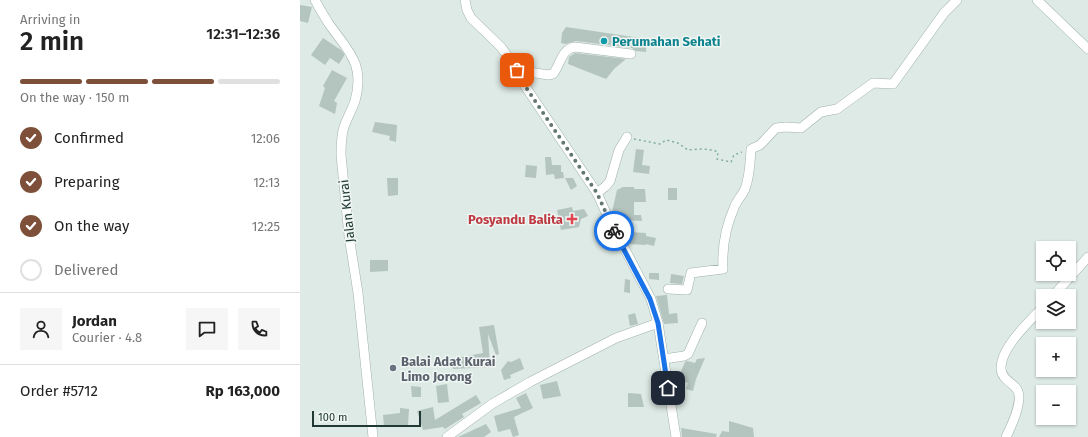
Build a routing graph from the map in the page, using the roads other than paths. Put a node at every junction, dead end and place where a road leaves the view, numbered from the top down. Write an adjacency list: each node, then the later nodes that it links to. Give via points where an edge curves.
1 (314, 0): 17 (street, Jalan Kurai, via 350,51 358,76 355,102 344,127 341,155)
2 (464, 0): 7 (street, via 472,18 501,47)
3 (957, 0): 11 (street, via 944,13 893,84 873,83 837,108 821,112 801,128 776,128 751,149 750,171 729,222 723,269 690,273 687,290)
4 (1037, 0): 5 (street)
5 (1088, 49)
6 (631, 54): 7 (street, via 575,47 565,51 553,74)
7 (517, 70): 9 (street, via 525,86)
8 (627, 137): 9 (street, via 619,150 610,181)
9 (597, 193): 15 (street, via 650,299)
10 (1088, 257): 12 (street)
11 (668, 289)
12 (1059, 289)
13 (1036, 314): 20 (street, via 1006,350 1001,368 1002,374 1017,389 1019,395 1014,422)
14 (702, 322): 16 (street, via 688,354)
15 (658, 323): 16 (street); 18 (street, via 616,338 530,382 492,404)
16 (664, 359): 19 (street)
17 (373, 437)
18 (447, 437)
19 (676, 437)
20 (1006, 437)

